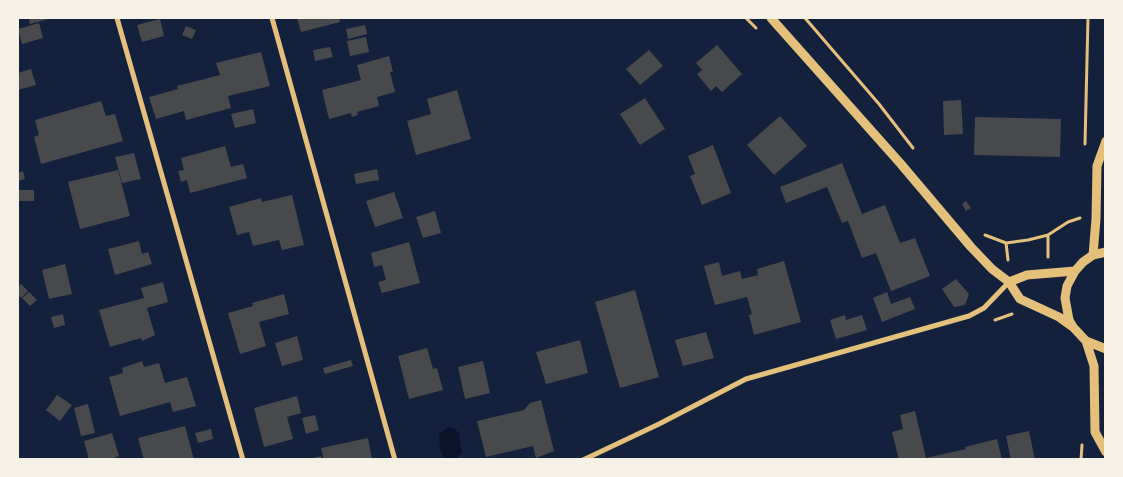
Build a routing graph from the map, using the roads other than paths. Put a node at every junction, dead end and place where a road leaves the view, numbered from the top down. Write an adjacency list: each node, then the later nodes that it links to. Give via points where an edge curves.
1 (117, 18): 13 (street)
2 (272, 18): 14 (street)
3 (771, 18): 8 (street, via 971,247 992,270)
4 (1106, 141): 6 (street, via 1097,166)
5 (1106, 252): 6 (street)
6 (1093, 255): 7 (street)
7 (1075, 271): 8 (street, via 1027,275); 9 (street, via 1065,298)
8 (1009, 282): 9 (street, via 1020,299 1059,317); 15 (street, via 984,308 969,316 746,379)
9 (1072, 327): 10 (street)
10 (1086, 341): 11 (street); 12 (street, via 1094,366 1095,432)
11 (1106, 349)
12 (1106, 452)
13 (243, 460)
14 (395, 460)
15 (583, 460)

